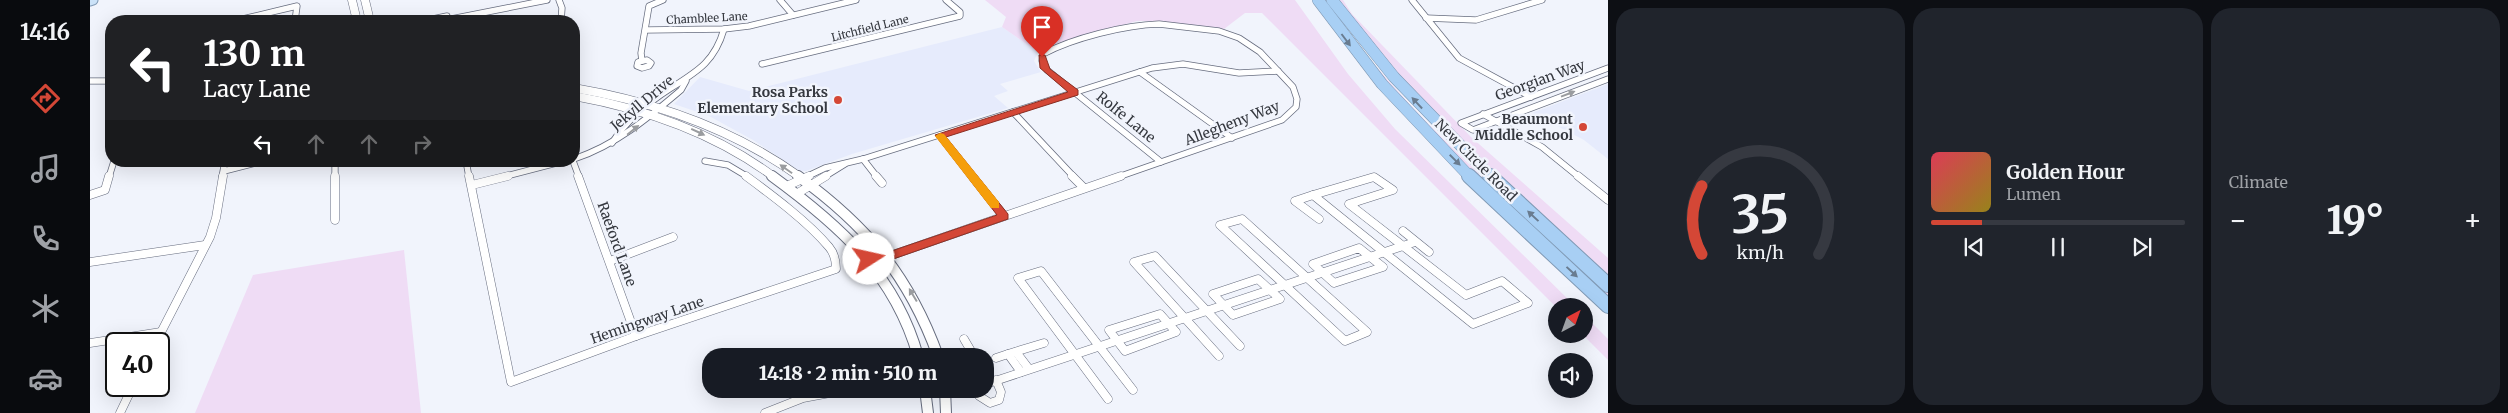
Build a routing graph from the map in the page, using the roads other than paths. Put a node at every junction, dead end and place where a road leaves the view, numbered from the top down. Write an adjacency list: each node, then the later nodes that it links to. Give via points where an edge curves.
1 (352, 0): 16 (street)
2 (365, 0): 17 (street)
3 (526, 0): 18 (street)
4 (547, 0): 19 (street)
5 (559, 0): 20 (street)
6 (663, 0): 24 (street, via 649,6)
7 (780, 0): 21 (street)
8 (856, 0): 21 (street, Chamblee Lane)
9 (946, 0): 26 (street, Litchfield Lane, via 960,12 960,16)
10 (1318, 0): 93 (highway, New Circle Road, one-way to 93, via 1378,80 1422,128)
11 (1332, 0): 90 (highway, New Circle Road, one-way to 11, via 1428,115 1386,69)
12 (1412, 0): 22 (street)
13 (1542, 0): 22 (street, via 1476,20)
14 (259, 15): 15 (street, via 297,6)
15 (296, 15)
16 (356, 15)
17 (369, 15)
18 (452, 15)
19 (471, 15)
20 (561, 15)
21 (793, 15): 23 (street, Chamblee Lane)
22 (1426, 18): 37 (street, via 1460,58)
23 (724, 29): 24 (street, Chamblee Lane); 33 (street, Jekyll Drive, via 713,54)
24 (646, 30): 25 (street)
25 (642, 60)
26 (762, 64)
27 (1608, 68): 37 (street, Georgian Way)
28 (1278, 71): 29 (street, via 1238,73 1183,64); 35 (street, Allegheny Way, via 1253,46 1234,36 1208,29 1144,24 1056,47 1043,54 1043,66); 47 (street, Allegheny Way, via 1293,87 1296,107 1282,120)
29 (1140, 72): 35 (street); 47 (street)
30 (1608, 78): 38 (street, Georgian Way, one-way to 30)
31 (90, 81): 32 (street)
32 (105, 81)
33 (686, 81): 39 (street, Jekyll Drive, via 672,87); 40 (street, Jekyll Drive, via 681,90)
34 (580, 89): 39 (street)
35 (1075, 92): 42 (street); 52 (street, Rolfe Lane)
36 (580, 97): 41 (street)
37 (1531, 97): 38 (street); 44 (street, Georgian Way)
38 (1544, 103): 45 (street, Georgian Way)
39 (651, 104): 40 (street); 41 (street, Jekyll Drive)
40 (660, 107): 43 (street, Jekyll Drive); 62 (street, one-way to 40, via 733,137)
41 (643, 111): 43 (street); 48 (street, Jekyll Drive, via 618,132)
42 (1013, 112): 46 (street); 67 (street)
43 (652, 114): 48 (street, Jekyll Drive, one-way to 43); 65 (street, one-way to 65, via 722,143)
44 (1483, 114): 45 (street); 45 (street, Georgian Way, via 1461,123 1473,130)
45 (1497, 122): 71 (street, via 1542,148)
46 (940, 135): 50 (street); 72 (street)
47 (1232, 138): 52 (street, Allegheny Way)
48 (612, 143): 49 (street, Jekyll Drive)
49 (580, 157)
50 (862, 159): 53 (street); 63 (street)
51 (705, 161): 98 (street, Hemingway Lane, via 737,169 777,199 830,248 836,260 836,270)
52 (1161, 162): 67 (street, Allegheny Way)
53 (845, 164): 62 (street, via 825,168); 66 (street)
54 (112, 167): 69 (street, via 105,190)
55 (225, 167): 61 (street)
56 (240, 167): 61 (street)
57 (335, 167): 74 (street)
58 (468, 167): 64 (street, Hemingway Lane)
59 (541, 167): 64 (street)
60 (576, 167): 84 (street, Raeford Lane)
61 (224, 171): 78 (street, via 216,218)
62 (801, 180): 65 (street); 66 (street)
63 (882, 184)
64 (472, 185): 98 (street, Hemingway Lane, via 511,382)
65 (789, 185): 68 (street)
66 (810, 186): 68 (street); 82 (street, via 853,221)
67 (1084, 188): 72 (street, Allegheny Way)
68 (798, 193): 86 (street)
69 (90, 195)
70 (1313, 195): 73 (street, via 1295,200); 79 (street, via 1374,177 1393,190 1349,204); 80 (street)
71 (1608, 200)
72 (1004, 216): 82 (street, Allegheny Way)
73 (1319, 219)
74 (335, 220)
75 (1403, 231): 77 (street)
76 (673, 237): 84 (street)
77 (1415, 242): 79 (street); 81 (street)
78 (205, 245): 85 (street); 97 (street)
79 (1401, 246): 80 (street); 80 (street, via 1466,295 1502,280 1528,303 1473,324)
80 (1383, 252): 83 (street)
81 (1430, 252)
82 (886, 257): 86 (street, Allegheny Way); 107 (street, one-way to 82, via 915,298)
83 (1370, 257): 87 (street); 87 (street, via 1359,248 1313,264); 87 (street, via 1383,267 1334,283)
84 (610, 261): 98 (street, Raeford Lane)
85 (90, 262)
86 (872, 262): 106 (street, via 901,308)
87 (1323, 273): 88 (street)
88 (1307, 278): 89 (street); 89 (street, via 1367,332 1345,341); 89 (street, via 1242,219 1220,225)
89 (1285, 285): 91 (street)
90 (1608, 285)
91 (1270, 290): 92 (street); 92 (street, via 1280,299 1233,315); 92 (street, via 1258,279 1213,294)
92 (1224, 305): 94 (street)
93 (1608, 306)
94 (1207, 311): 95 (street); 95 (street, via 1155,256 1134,262); 104 (street)
95 (1185, 318): 96 (street); 111 (street)
96 (1168, 323): 100 (street); 100 (street, via 1160,314 1109,330); 100 (street, via 1176,332 1125,351)
97 (161, 332)
98 (636, 336)
99 (964, 339): 108 (street)
100 (1117, 340): 105 (street)
101 (105, 341): 103 (street)
102 (1044, 343): 109 (street)
103 (90, 344)
104 (1240, 346)
105 (1098, 347): 110 (street); 110 (street, via 1041,271 1018,278); 116 (street)
106 (916, 348)
107 (936, 348)
108 (969, 348)
109 (1012, 353): 112 (street); 113 (street)
110 (1075, 354): 113 (street); 122 (street)
111 (1219, 356)
112 (996, 358)
113 (1025, 371): 114 (street)
114 (994, 380)
115 (994, 386): 121 (street, via 1001,392 999,400 990,403)
116 (1133, 390)
117 (128, 397): 123 (street)
118 (809, 398): 124 (street)
119 (926, 398): 125 (street)
120 (945, 398): 126 (street)
121 (982, 398)
122 (1108, 399)
123 (120, 413)
124 (765, 413)
125 (928, 413)
126 (946, 413)

